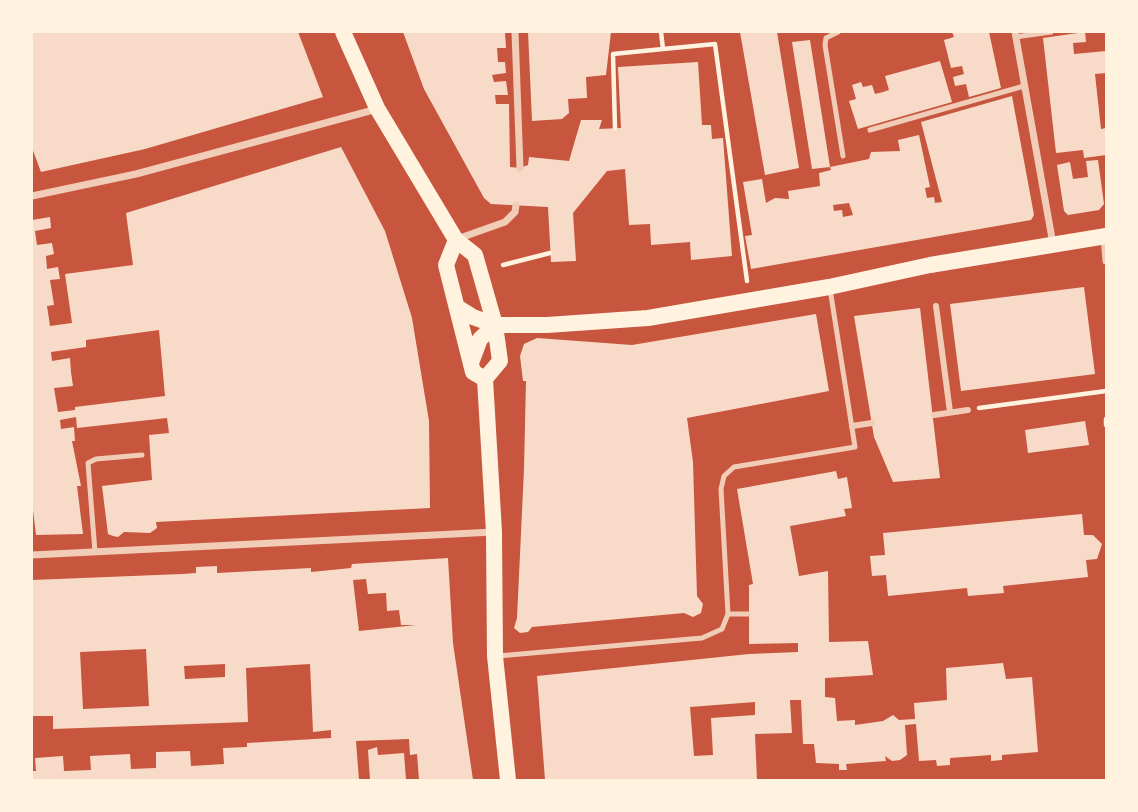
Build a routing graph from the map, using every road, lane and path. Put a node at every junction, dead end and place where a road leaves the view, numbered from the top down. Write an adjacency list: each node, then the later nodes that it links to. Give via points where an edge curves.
1 (343, 32): 9 (main road)
2 (515, 32): 13 (street)
3 (661, 32): 7 (path)
4 (838, 32): 12 (lane, via 826,38 825,45)
5 (1051, 32): 6 (lane)
6 (1015, 34): 8 (street)
7 (663, 49): 10 (path, via 613,54); 22 (path, via 715,44)
8 (1024, 86): 11 (lane); 18 (street)
9 (377, 108): 14 (street, via 136,174); 17 (main road)
10 (615, 128)
11 (870, 130)
12 (844, 156)
13 (520, 169)
14 (32, 196)
15 (516, 205): 17 (street, via 505,222)
16 (1105, 237): 18 (main road); 20 (street)
17 (456, 240): 25 (main road, via 446,265); 26 (main road, via 475,255)
18 (1053, 244): 23 (main road)
19 (550, 253): 21 (path)
20 (1107, 261)
21 (503, 265)
22 (747, 281)
23 (830, 287): 26 (main road, via 648,318); 36 (lane)
24 (936, 306): 31 (street)
25 (457, 307): 26 (main road); 27 (main road)
26 (495, 325): 27 (main road, via 480,340); 28 (main road, via 500,361)
27 (471, 363): 28 (main road, via 473,372)
28 (485, 379): 38 (main road)
29 (1107, 391): 30 (path)
30 (968, 410): 31 (street)
31 (950, 412): 32 (street)
32 (934, 415)
33 (1106, 419): 35 (path)
34 (872, 423): 36 (street)
35 (1107, 425)
36 (852, 426): 41 (lane, via 855,447 734,467 724,476)
37 (142, 455): 39 (lane, via 88,463)
38 (494, 532): 39 (street); 43 (main road)
39 (96, 552): 40 (street)
40 (32, 555)
41 (728, 614): 42 (lane); 43 (lane, via 722,629 702,638)
42 (748, 614)
43 (495, 656): 44 (main road)
44 (509, 780)

